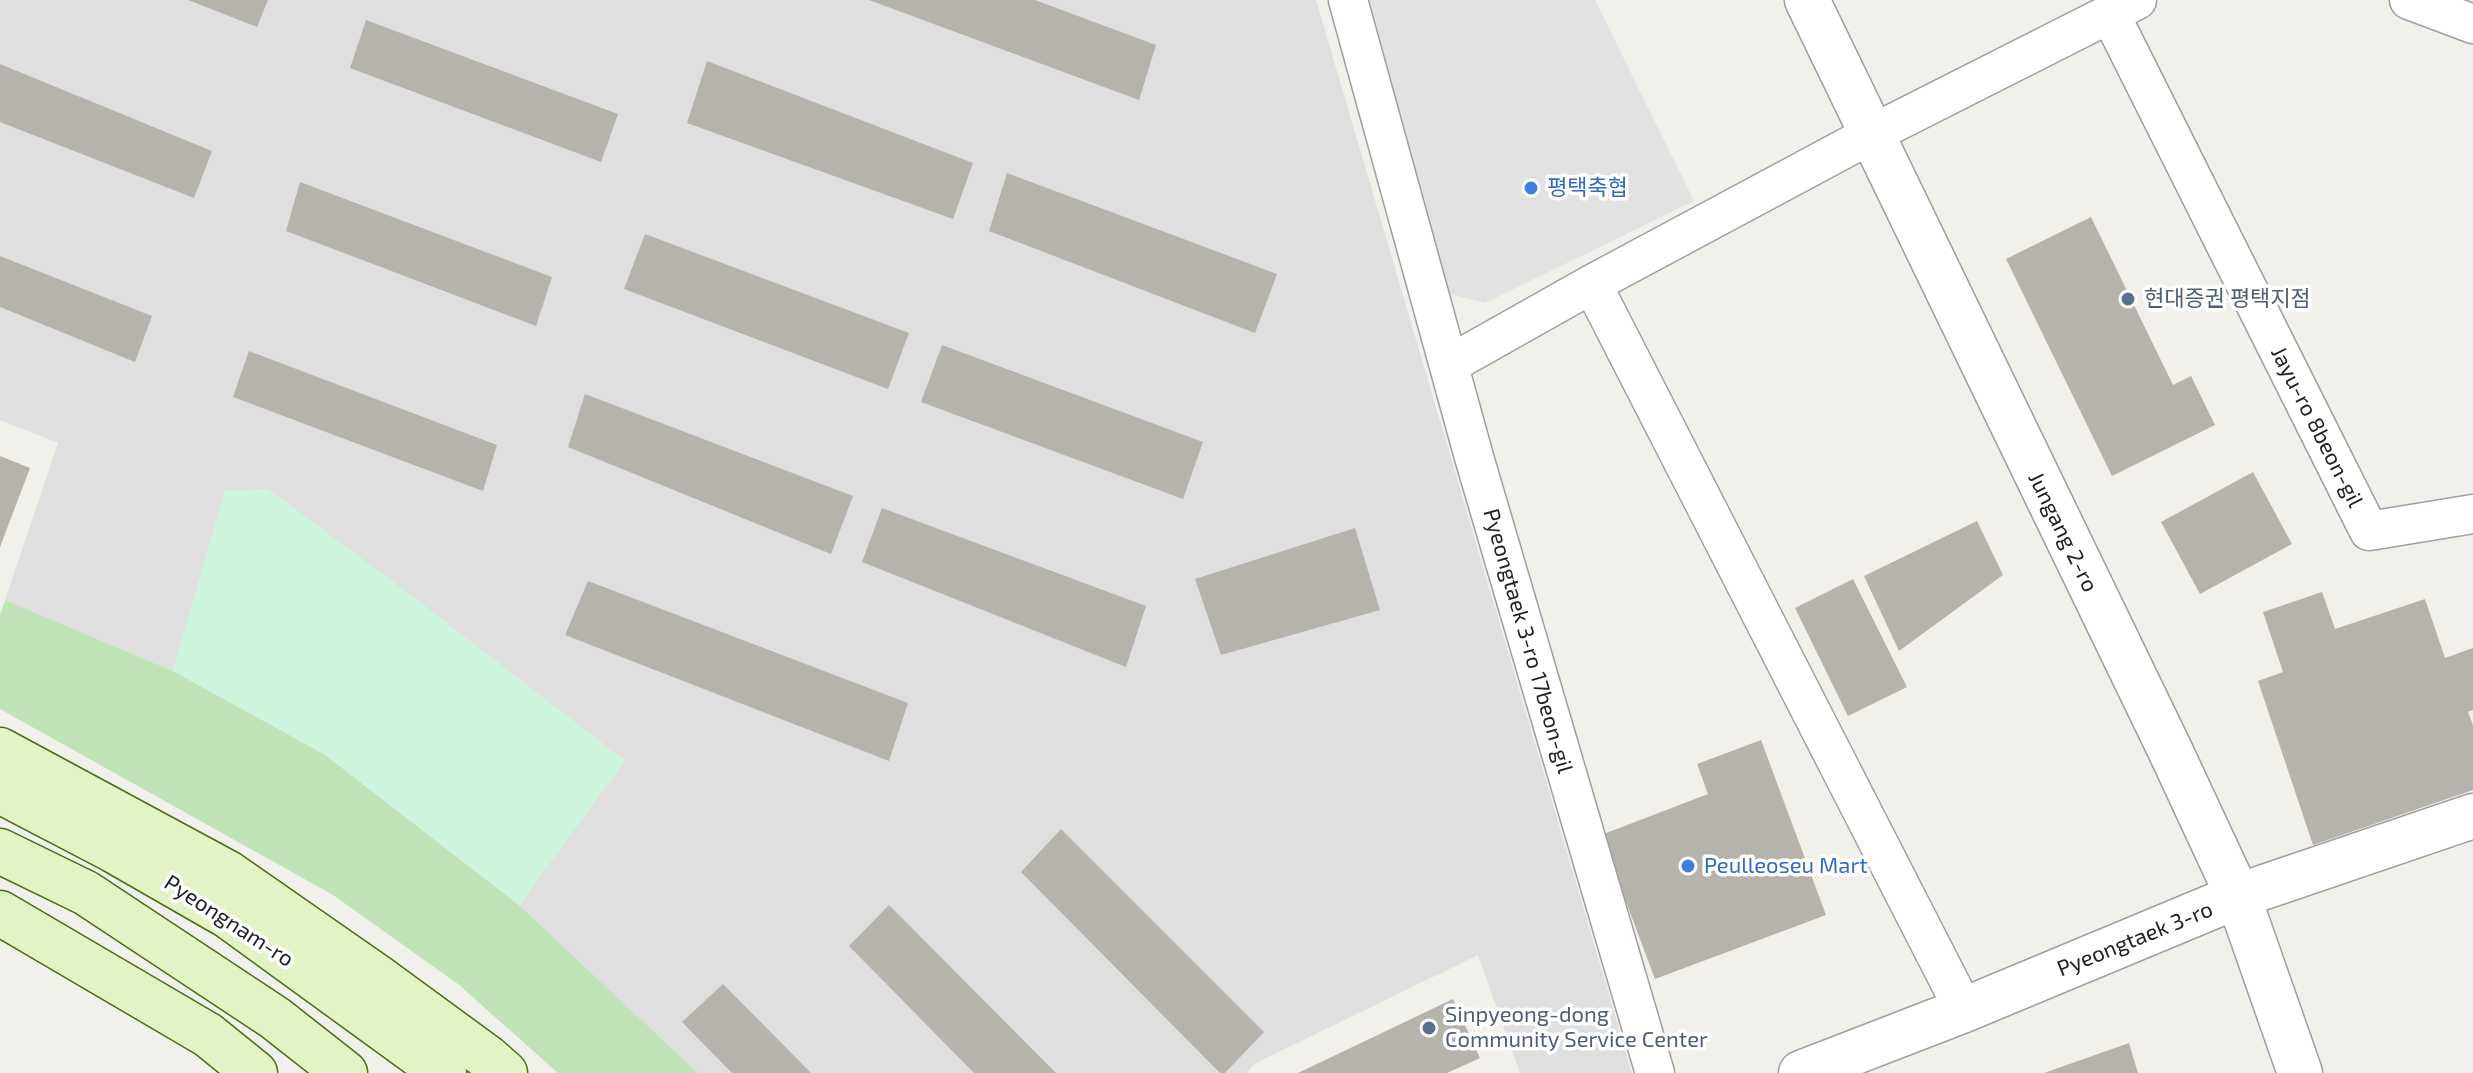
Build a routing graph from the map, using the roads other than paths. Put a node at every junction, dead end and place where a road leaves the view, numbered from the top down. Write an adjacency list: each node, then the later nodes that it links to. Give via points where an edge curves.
1 (1348, 0): 8 (street, Pyeongtaek 3-ro 17beon-gil)
2 (1807, 0): 6 (street, Jungang 2-ro)
3 (2409, 0): 5 (street)
4 (2124, 7): 6 (street); 9 (street, Jayu-ro 8beon-gil, via 2369,531)
5 (2473, 24)
6 (1870, 135): 7 (street); 14 (street, Jungang 2-ro)
7 (1592, 284): 8 (street); 16 (street)
8 (1450, 364): 21 (street, Pyeongtaek 3-ro 17beon-gil)
9 (2473, 514)
10 (0, 750): 20 (main road, via 228,873)
11 (0, 791): 19 (main road, Pyeongnam-ro, via 228,916)
12 (2473, 816): 14 (street, Pyeongtaek 3-ro)
13 (0, 851): 18 (main road, via 86,893 275,1018)
14 (2238, 896): 16 (street, Pyeongtaek 3-ro); 23 (street, Jungang 2-ro)
15 (0, 913): 17 (main road, via 208,1035)
16 (1964, 1010): 22 (street, Pyeongtaek 3-ro)
17 (255, 1073)
18 (345, 1073)
19 (444, 1073)
20 (505, 1073)
21 (1655, 1073)
22 (1801, 1073)
23 (2300, 1073)

